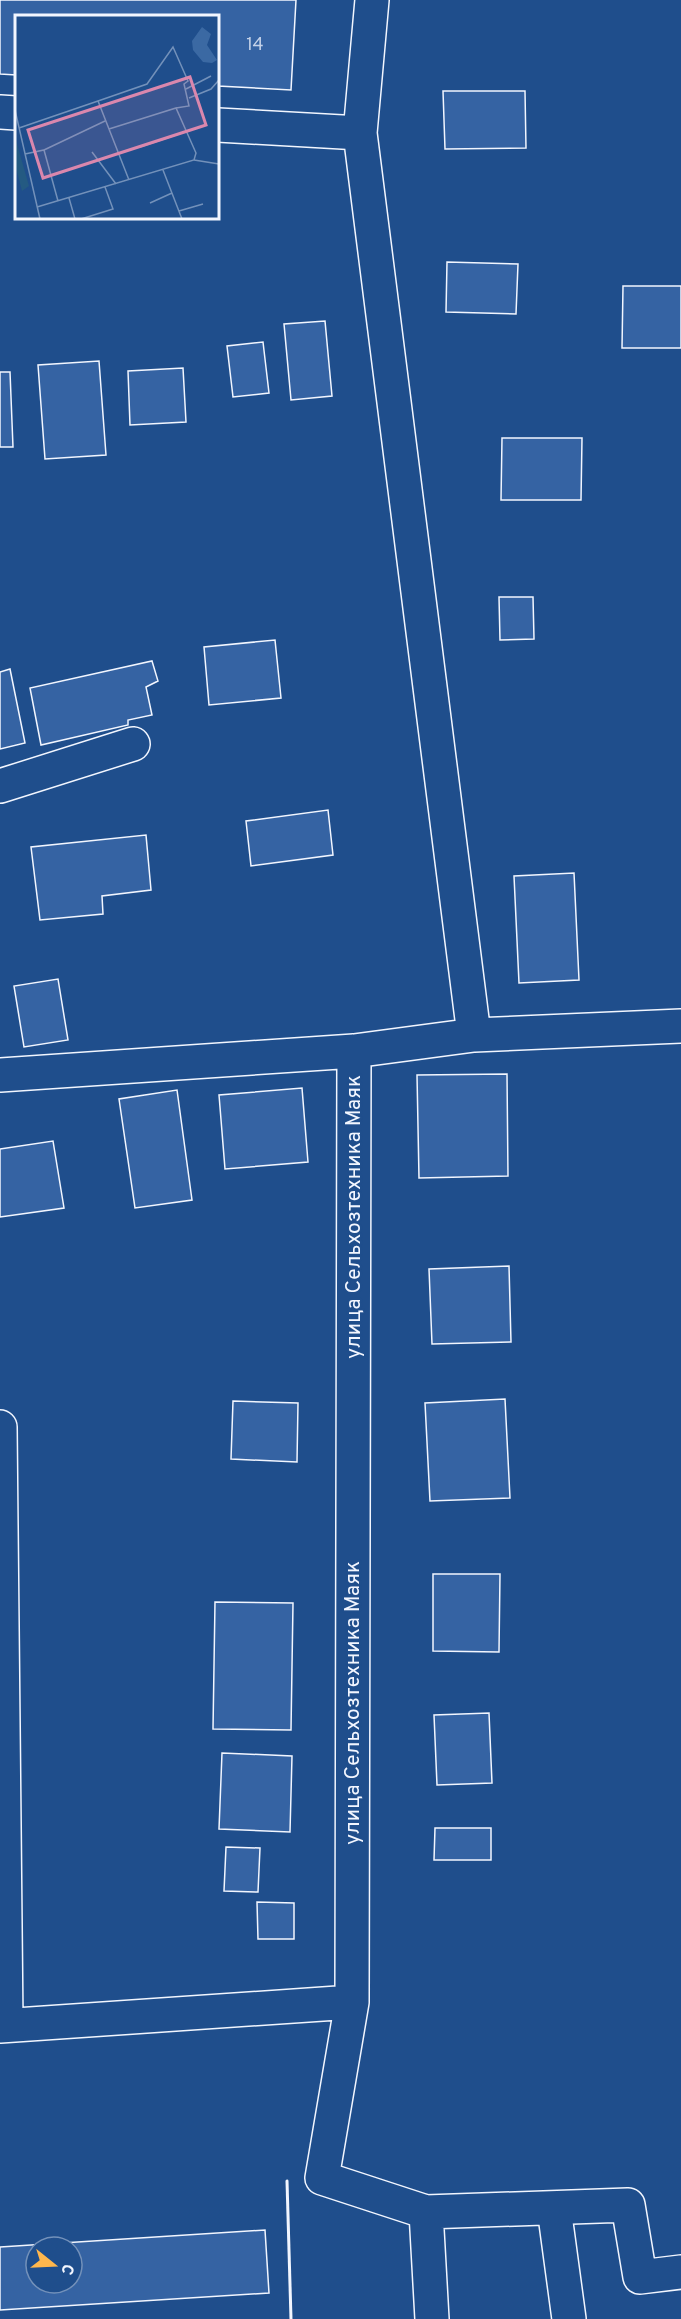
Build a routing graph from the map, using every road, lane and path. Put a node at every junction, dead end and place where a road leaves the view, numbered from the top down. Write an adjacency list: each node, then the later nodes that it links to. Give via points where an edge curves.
1 (372, 0): 5 (street)
2 (0, 112): 3 (street)
3 (15, 113)
4 (219, 125): 5 (street)
5 (360, 133): 9 (street)
6 (133, 744): 7 (street)
7 (0, 786)
8 (681, 1026): 9 (street, улица Сельхозтехника Маяк)
9 (474, 1035): 10 (street, улица Сельхозтехника Маяк)
10 (354, 1051): 11 (street, улица Сельхозтехника Маяк); 13 (street, улица Сельхозтехника Маяк)
11 (0, 1075)
12 (0, 1427): 14 (street)
13 (352, 2002): 14 (street); 16 (street, улица Сельхозтехника Маяк, via 322,2178)
14 (3, 2025)
15 (554, 2208): 16 (street); 17 (street, via 628,2205 640,2277); 19 (street)
16 (426, 2212): 18 (street)
17 (681, 2272)
18 (432, 2319)
19 (569, 2319)

